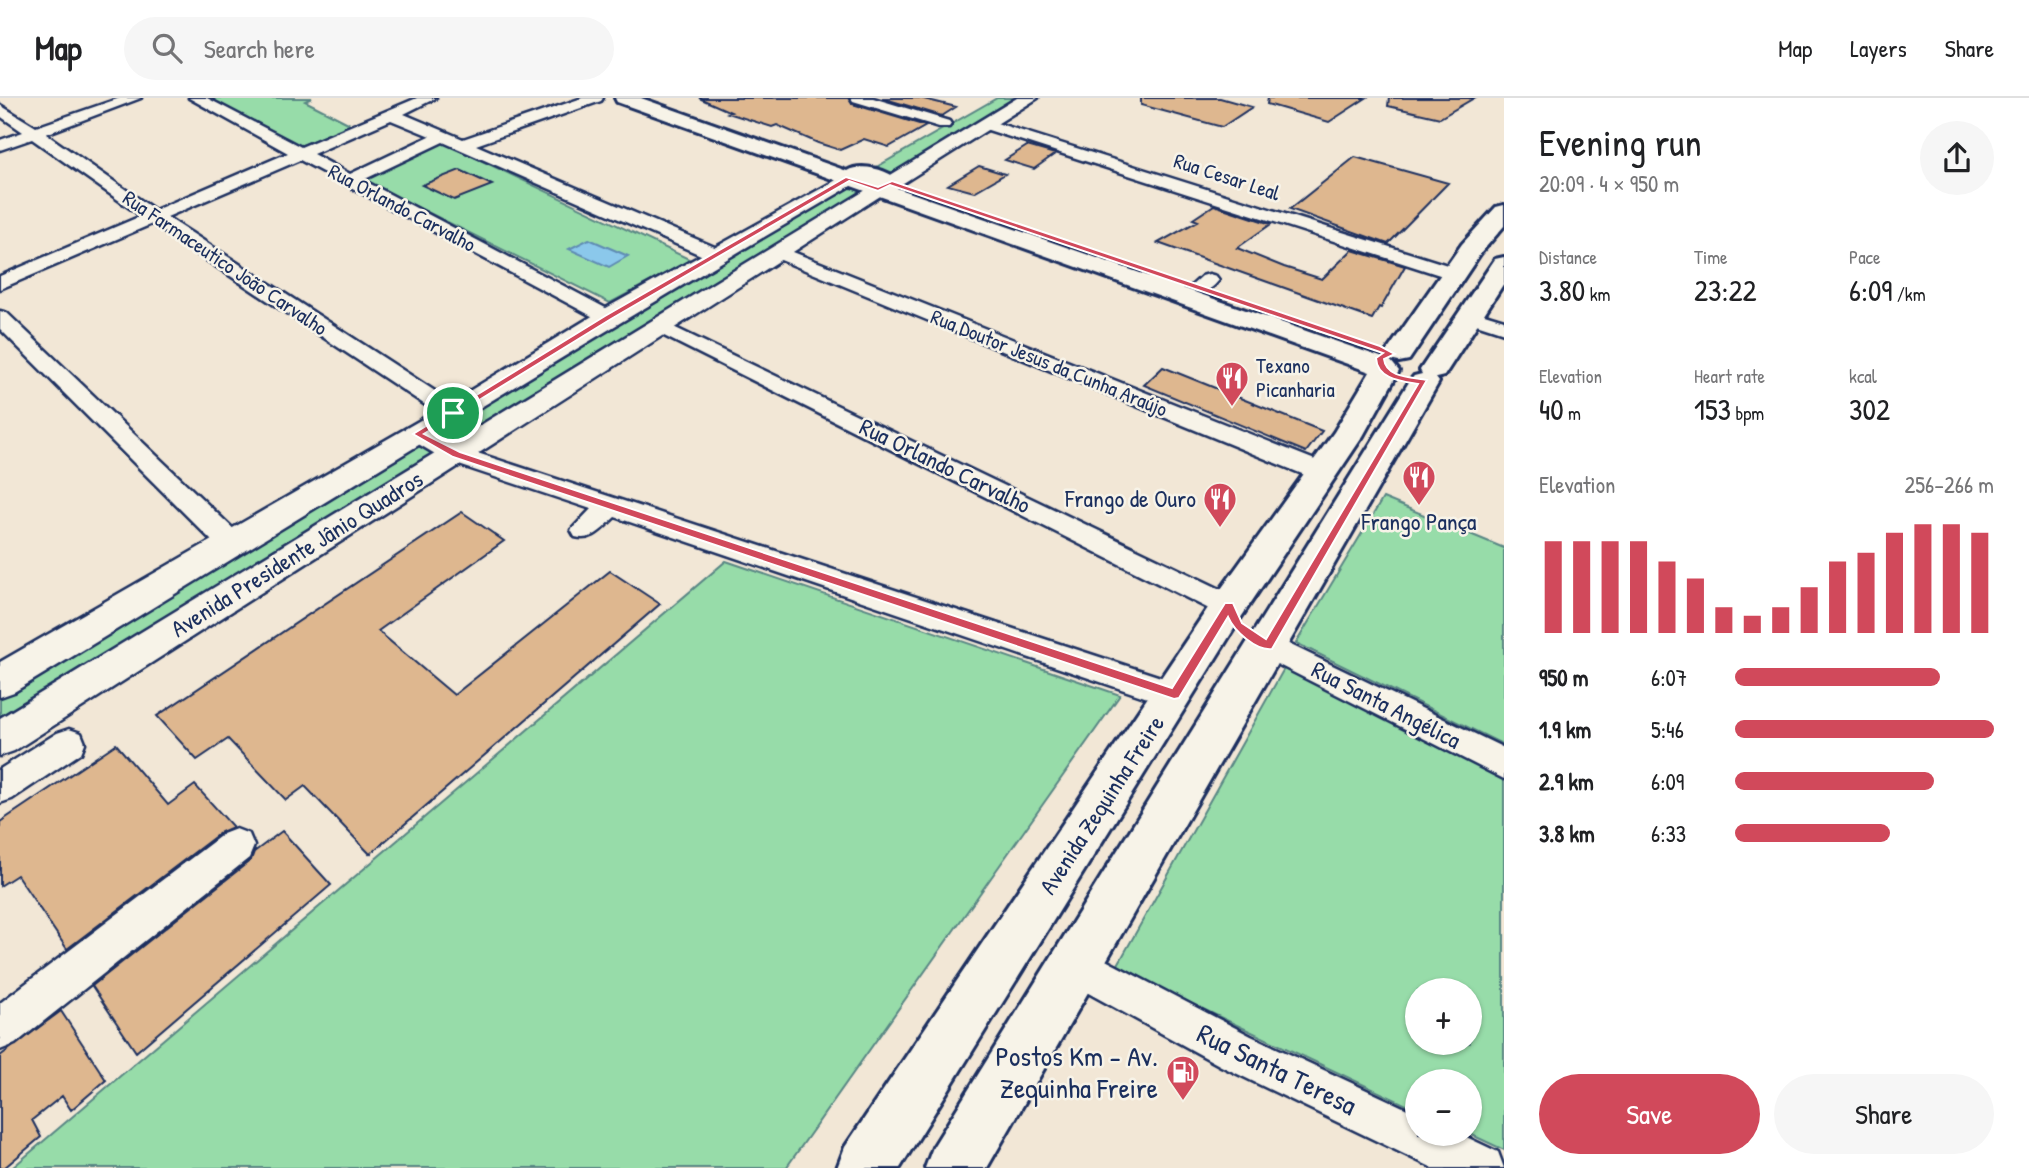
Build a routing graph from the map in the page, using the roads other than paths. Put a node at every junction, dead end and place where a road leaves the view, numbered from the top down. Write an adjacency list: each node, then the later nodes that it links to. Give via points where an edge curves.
1 (134, 98): 13 (street)
2 (196, 98): 18 (street, Rua Orlando Carvalho)
3 (596, 98): 17 (street)
4 (624, 98): 19 (main road)
5 (655, 98): 19 (main road)
6 (858, 98): 11 (street)
7 (1029, 98): 12 (street, Avenida Presidente Jânio Quadros)
8 (415, 100): 10 (street)
9 (0, 109): 13 (street, Rua Farmaceutico João Carvalho)
10 (391, 114): 14 (street); 18 (street)
11 (950, 121): 15 (street)
12 (987, 124): 19 (street, Avenida Presidente Jânio Quadros); 26 (street, Rua Cesar Leal)
13 (35, 133): 16 (street); 22 (street, Rua Farmaceutico João Carvalho)
14 (443, 136): 17 (street); 20 (street)
15 (922, 136)
16 (0, 145)
17 (461, 145): 24 (street)
18 (299, 153): 20 (street, Rua Orlando Carvalho); 22 (street)
19 (871, 177): 23 (street, Avenida Presidente Jânio Quadros); 24 (street, Avenida Presidente Jânio Quadros); 33 (main road); 33 (main road, via 1204,284)
20 (351, 180): 30 (street, Rua Orlando Carvalho)
21 (1504, 212): 26 (main road, Avenida Zequinha Freire)
22 (154, 217): 27 (street); 34 (street, Rua Farmaceutico João Carvalho)
23 (778, 252): 31 (street, Avenida Presidente Jânio Quadros); 37 (street, Rua Doutor Jesus da Cunha Araújo)
24 (717, 255): 30 (street, Avenida Presidente Jânio Quadros)
25 (1504, 264): 28 (main road, Avenida Zequinha Freire)
26 (1454, 273): 33 (main road, Avenida Zequinha Freire)
27 (0, 284)
28 (1468, 315): 32 (street); 33 (main road, Avenida Zequinha Freire)
29 (0, 317): 42 (street)
30 (608, 317): 34 (street, Avenida Presidente Jânio Quadros)
31 (661, 327): 36 (street, Avenida Presidente Jânio Quadros); 43 (street, Rua Orlando Carvalho)
32 (1504, 327)
33 (1402, 366): 37 (main road, Avenida Zequinha Freire); 44 (main road, Avenida Zequinha Freire)
34 (453, 413): 35 (street, Avenida Presidente Jânio Quadros)
35 (418, 434): 36 (street); 42 (street, Avenida Presidente Jânio Quadros)
36 (456, 454): 38 (street); 47 (street, Avenida Presidente Jânio Quadros)
37 (1321, 472): 43 (main road, Avenida Zequinha Freire)
38 (567, 491): 39 (street); 40 (street)
39 (611, 506): 41 (street); 46 (street)
40 (545, 508)
41 (584, 530)
42 (232, 544): 45 (street, Avenida Presidente Jânio Quadros)
43 (1229, 606): 44 (main road, via 1237,626); 46 (main road, Avenida Zequinha Freire)
44 (1268, 646): 49 (street, Rua Santa Angélica); 52 (main road, Avenida Zequinha Freire)
45 (0, 681)
46 (1174, 694): 54 (main road, Avenida Zequinha Freire)
47 (0, 739)
48 (69, 743): 50 (street)
49 (1504, 764)
50 (0, 788)
51 (236, 846): 53 (street)
52 (1075, 964): 55 (main road, Avenida Zequinha Freire); 56 (street, Rua Santa Teresa, via 1236,1051)
53 (0, 1029)
54 (866, 1168)
55 (954, 1168)
56 (1482, 1168)

